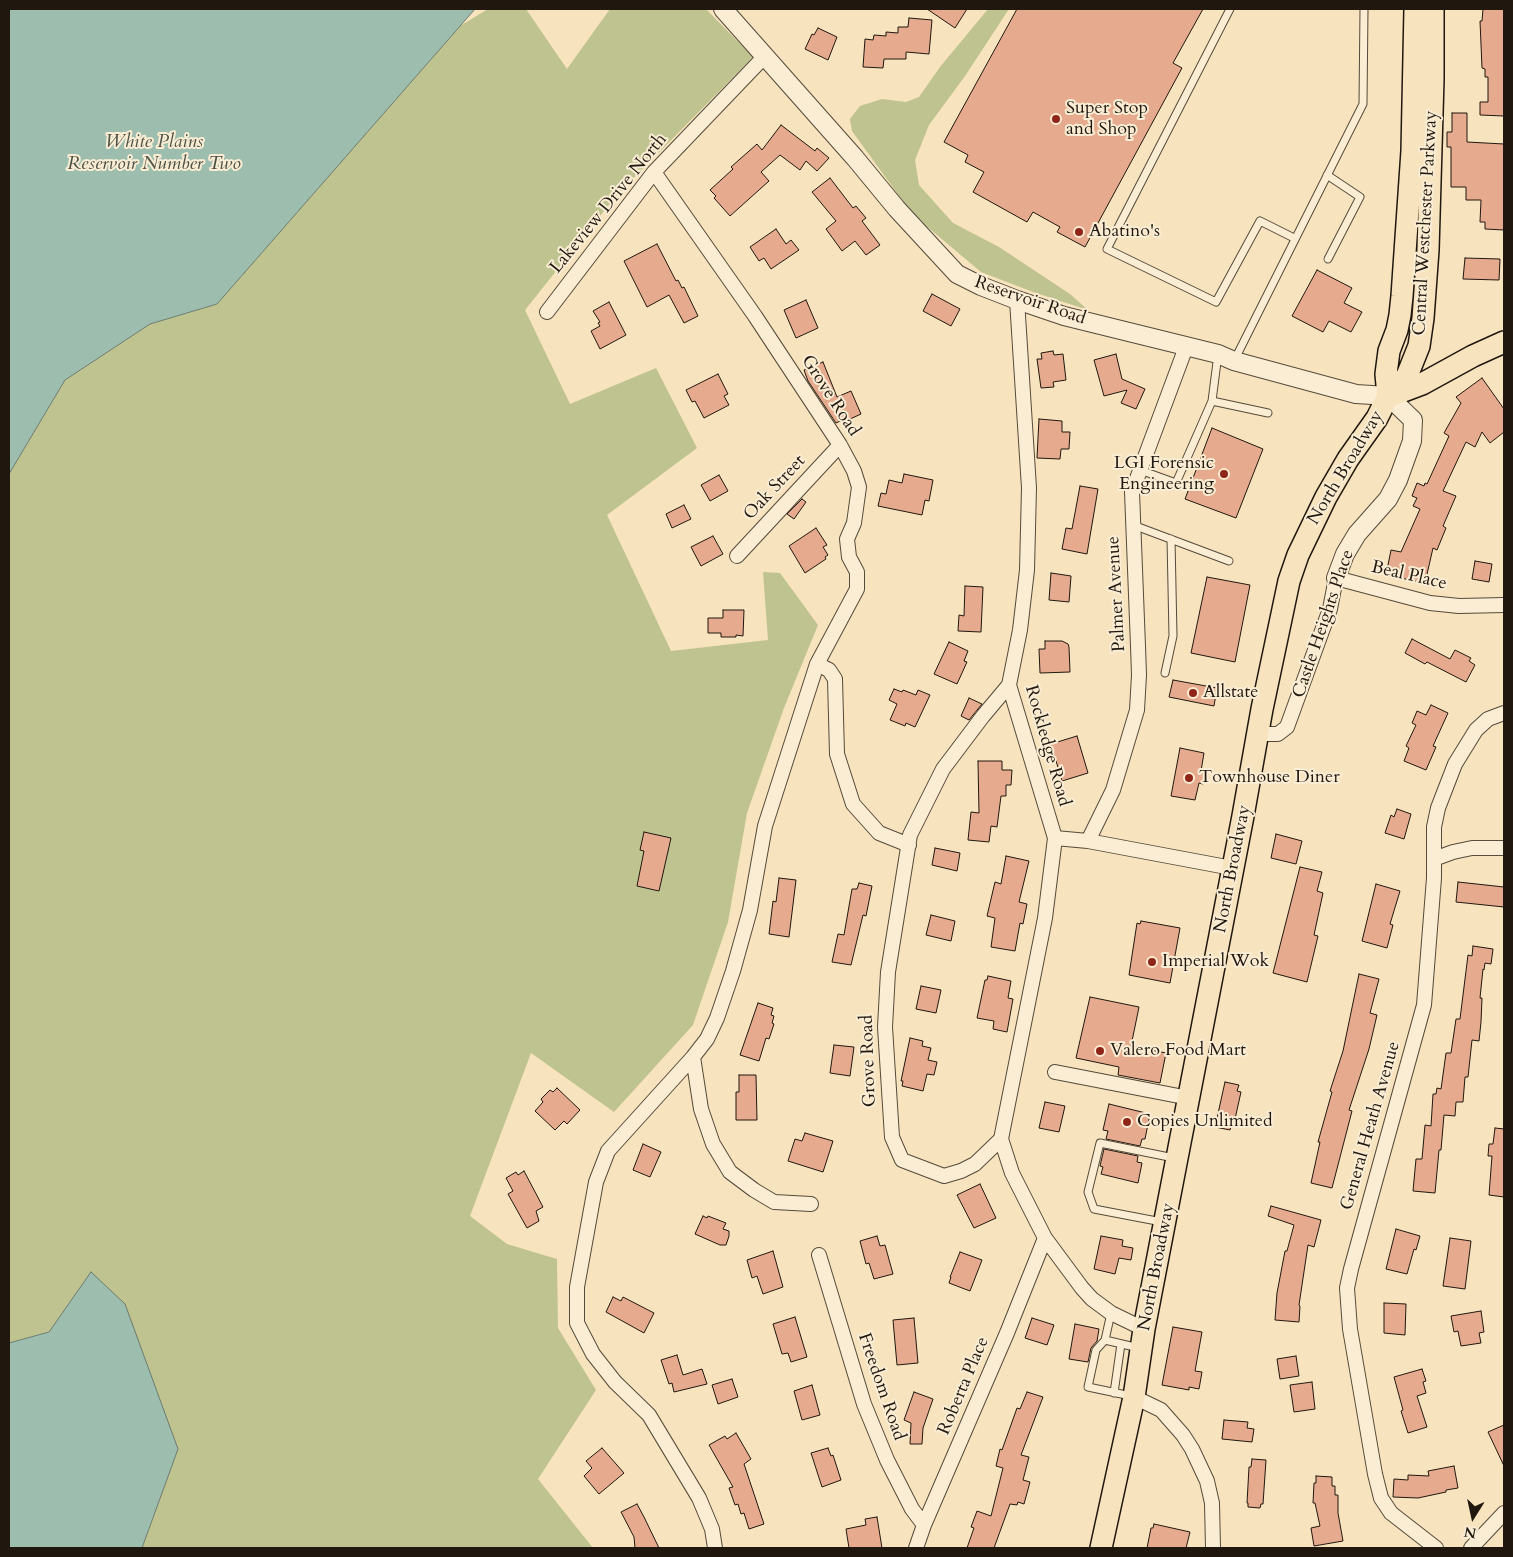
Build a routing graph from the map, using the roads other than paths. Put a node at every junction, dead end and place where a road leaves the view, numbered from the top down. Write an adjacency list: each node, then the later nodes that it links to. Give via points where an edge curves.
1 (723, 9): 6 (street, Reservoir Road)
2 (1230, 9): 9 (lane, via 1106,249 1216,302 1260,221)
3 (1364, 9): 8 (lane, via 1363,104)
4 (1416, 9): 17 (main road, Central Westchester Parkway, via 1412,151 1402,296 1389,351)
5 (1432, 9): 17 (main road, Central Westchester Parkway, via 1433,79 1424,318 1419,346 1408,376)
6 (764, 57): 7 (street, Lakeview Drive North); 11 (street, Reservoir Road, via 957,274)
7 (654, 172): 12 (street, Lakeview Drive North); 20 (street, Grove Road)
8 (1326, 175): 9 (lane); 10 (lane, via 1360,197)
9 (1294, 238): 16 (lane)
10 (1328, 259)
11 (1017, 300): 14 (street, Reservoir Road, via 1064,316); 30 (street, Rockledge Road, via 1029,488 1027,570)
12 (547, 312)
13 (1504, 342): 17 (main road, North Broadway, via 1422,384)
14 (1186, 347): 15 (street, Reservoir Road); 21 (street, Palmer Avenue)
15 (1218, 354): 16 (street, Reservoir Road); 18 (lane)
16 (1234, 361): 17 (street, Reservoir Road, via 1356,394)
17 (1388, 396): 26 (street, Castle Heights Place, via 1413,420 1412,441 1388,499 1357,534); 32 (main road, North Broadway, via 1377,418 1348,459 1298,555 1280,619)
18 (1212, 401): 19 (lane); 21 (lane, via 1176,483)
19 (1268, 413)
20 (840, 445): 24 (street, Oak Street); 28 (street, Grove Road, via 859,487 854,523 847,540 849,557 857,572 857,589)
21 (1140, 470): 22 (street, Palmer Avenue, via 1132,492)
22 (1132, 525): 23 (lane); 34 (street, Palmer Avenue, via 1137,710 1113,790)
23 (1170, 539): 25 (lane); 29 (lane, via 1173,636)
24 (737, 556)
25 (1229, 561)
26 (1336, 578): 27 (street, Beal Place, via 1430,603); 32 (street, Castle Heights Place, via 1330,609 1287,727 1278,734)
27 (1504, 605)
28 (818, 664): 35 (street, via 829,670 835,679 837,754 853,804 879,833); 39 (street, Grove Road, via 765,826 750,910 733,971 717,1018)
29 (1165, 673)
30 (1009, 685): 33 (street, Rockledge Road); 35 (street, Grove Road, via 943,769 910,835)
31 (1504, 713): 37 (street, General Heath Avenue, via 1476,730 1456,764 1434,827)
32 (1258, 734): 38 (main road, North Broadway)
33 (1061, 839): 34 (street); 42 (street, Rockledge Road)
34 (1088, 841): 38 (street)
35 (909, 845): 42 (street, Grove Road, via 888,972 885,1027 892,1137 902,1160 944,1176 975,1164)
36 (1504, 848): 37 (street, via 1472,848)
37 (1434, 859): 58 (street, General Heath Avenue, via 1424,1006 1347,1288 1350,1329 1381,1498 1391,1513)
38 (1232, 868): 41 (main road, North Broadway)
39 (693, 1057): 44 (street, via 701,1108 713,1144 730,1172 774,1202); 54 (street, Grove Road, via 608,1151 596,1182 577,1287 577,1323 593,1354 615,1382 649,1415 698,1498 712,1529)
40 (1055, 1072): 41 (street)
41 (1189, 1098): 43 (main road, North Broadway)
42 (1001, 1139): 46 (street, via 1012,1173)
43 (1177, 1159): 45 (main road, North Broadway); 45 (lane, via 1100,1143 1088,1192 1094,1209)
44 (811, 1204)
45 (1165, 1223): 50 (main road, North Broadway)
46 (1045, 1238): 48 (street, via 1082,1288); 53 (street, Roberta Place)
47 (819, 1255): 53 (street, Freedom Road, via 864,1404 887,1460 912,1509)
48 (1111, 1314): 49 (lane); 50 (street)
49 (1105, 1340): 50 (lane); 51 (lane, via 1096,1350 1088,1387)
50 (1136, 1340): 51 (main road, North Broadway)
51 (1124, 1395): 56 (main road, North Broadway); 57 (street, via 1161,1410 1192,1450 1207,1481 1212,1503)
52 (1504, 1513): 59 (street)
53 (924, 1525): 55 (street, Roberta Place)
54 (715, 1548)
55 (916, 1548)
56 (1100, 1548)
57 (1212, 1548)
58 (1436, 1548)
59 (1471, 1548)

